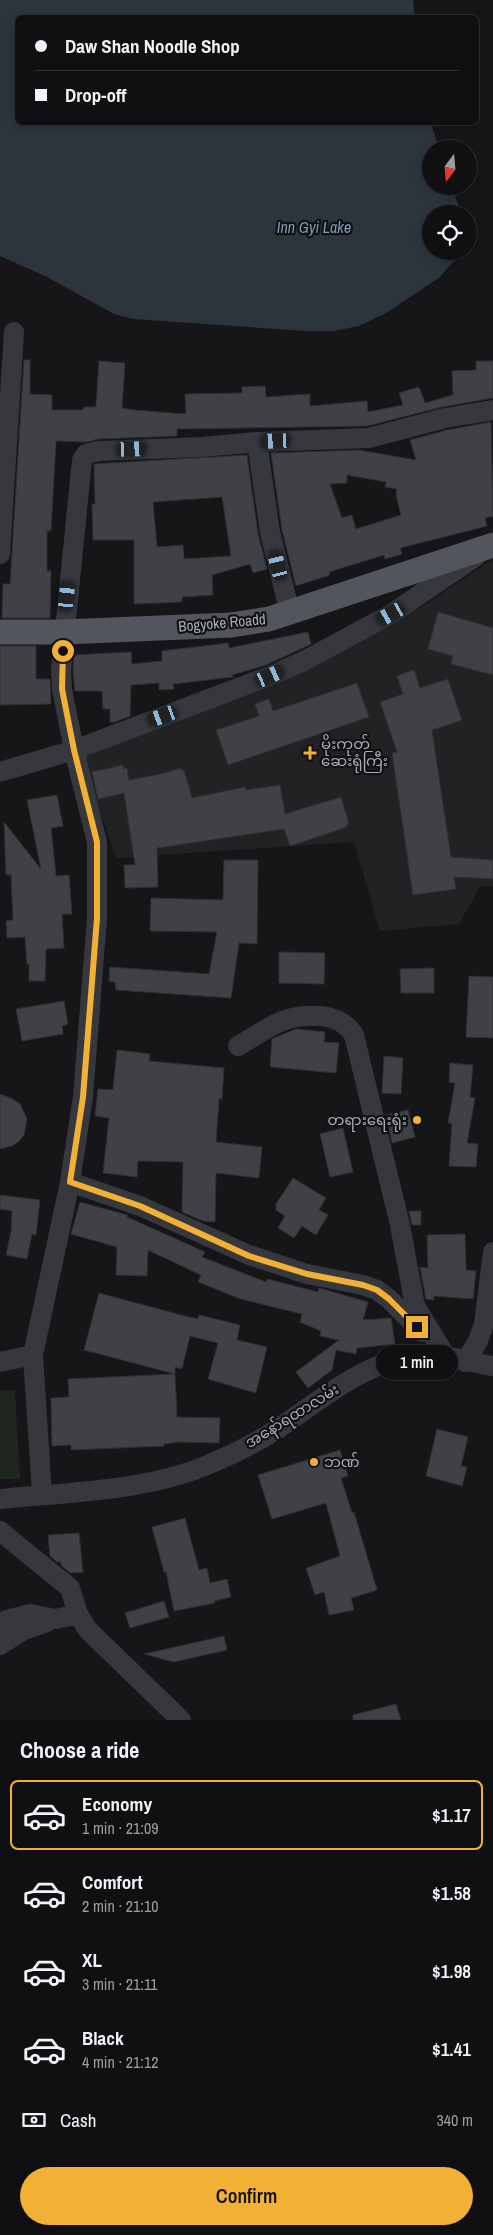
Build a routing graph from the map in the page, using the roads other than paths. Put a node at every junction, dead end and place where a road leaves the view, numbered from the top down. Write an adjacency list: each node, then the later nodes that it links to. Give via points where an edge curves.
1 (14, 332): 5 (street)
2 (493, 410): 3 (street, via 445,418 369,438)
3 (258, 442): 6 (street, via 270,532); 8 (street, via 86,454 80,470)
4 (491, 546): 6 (main road, Bogyoke Roadd); 9 (street, via 391,614 304,661)
5 (0, 554)
6 (290, 613): 8 (main road, Bogyoke Roadd, via 231,625)
7 (0, 632): 8 (main road, Bogyoke Roadd)
8 (64, 632): 9 (street, via 62,689)
9 (74, 750): 10 (street); 12 (street, via 97,842 97,918 83,1097)
10 (0, 772)
11 (238, 1046): 14 (street, via 291,1016 328,1017 344,1023 354,1035 400,1225 415,1306)
12 (70, 1182): 14 (street, via 140,1206 249,1256 307,1274 377,1290); 15 (street)
13 (493, 1252): 17 (street, via 484,1324)
14 (444, 1355): 17 (street, အ‌နော်‌ရထာလမ်း); 20 (street, အ‌နော်‌ရထာလမ်း, via 405,1358 353,1376 277,1429 212,1464 168,1479 70,1494)
15 (33, 1356): 16 (street); 20 (street)
16 (0, 1362)
17 (465, 1362): 18 (street); 19 (street)
18 (493, 1366)
19 (493, 1382)
20 (42, 1494): 21 (street, အ‌နော်‌ရထာလမ်း)
21 (0, 1499)
22 (0, 1531): 23 (street, via 70,1588)
23 (78, 1614): 24 (street); 27 (street, via 101,1644)
24 (56, 1619): 25 (street, via 30,1614); 26 (street, via 24,1630)
25 (0, 1624)
26 (0, 1645)
27 (181, 1720)

